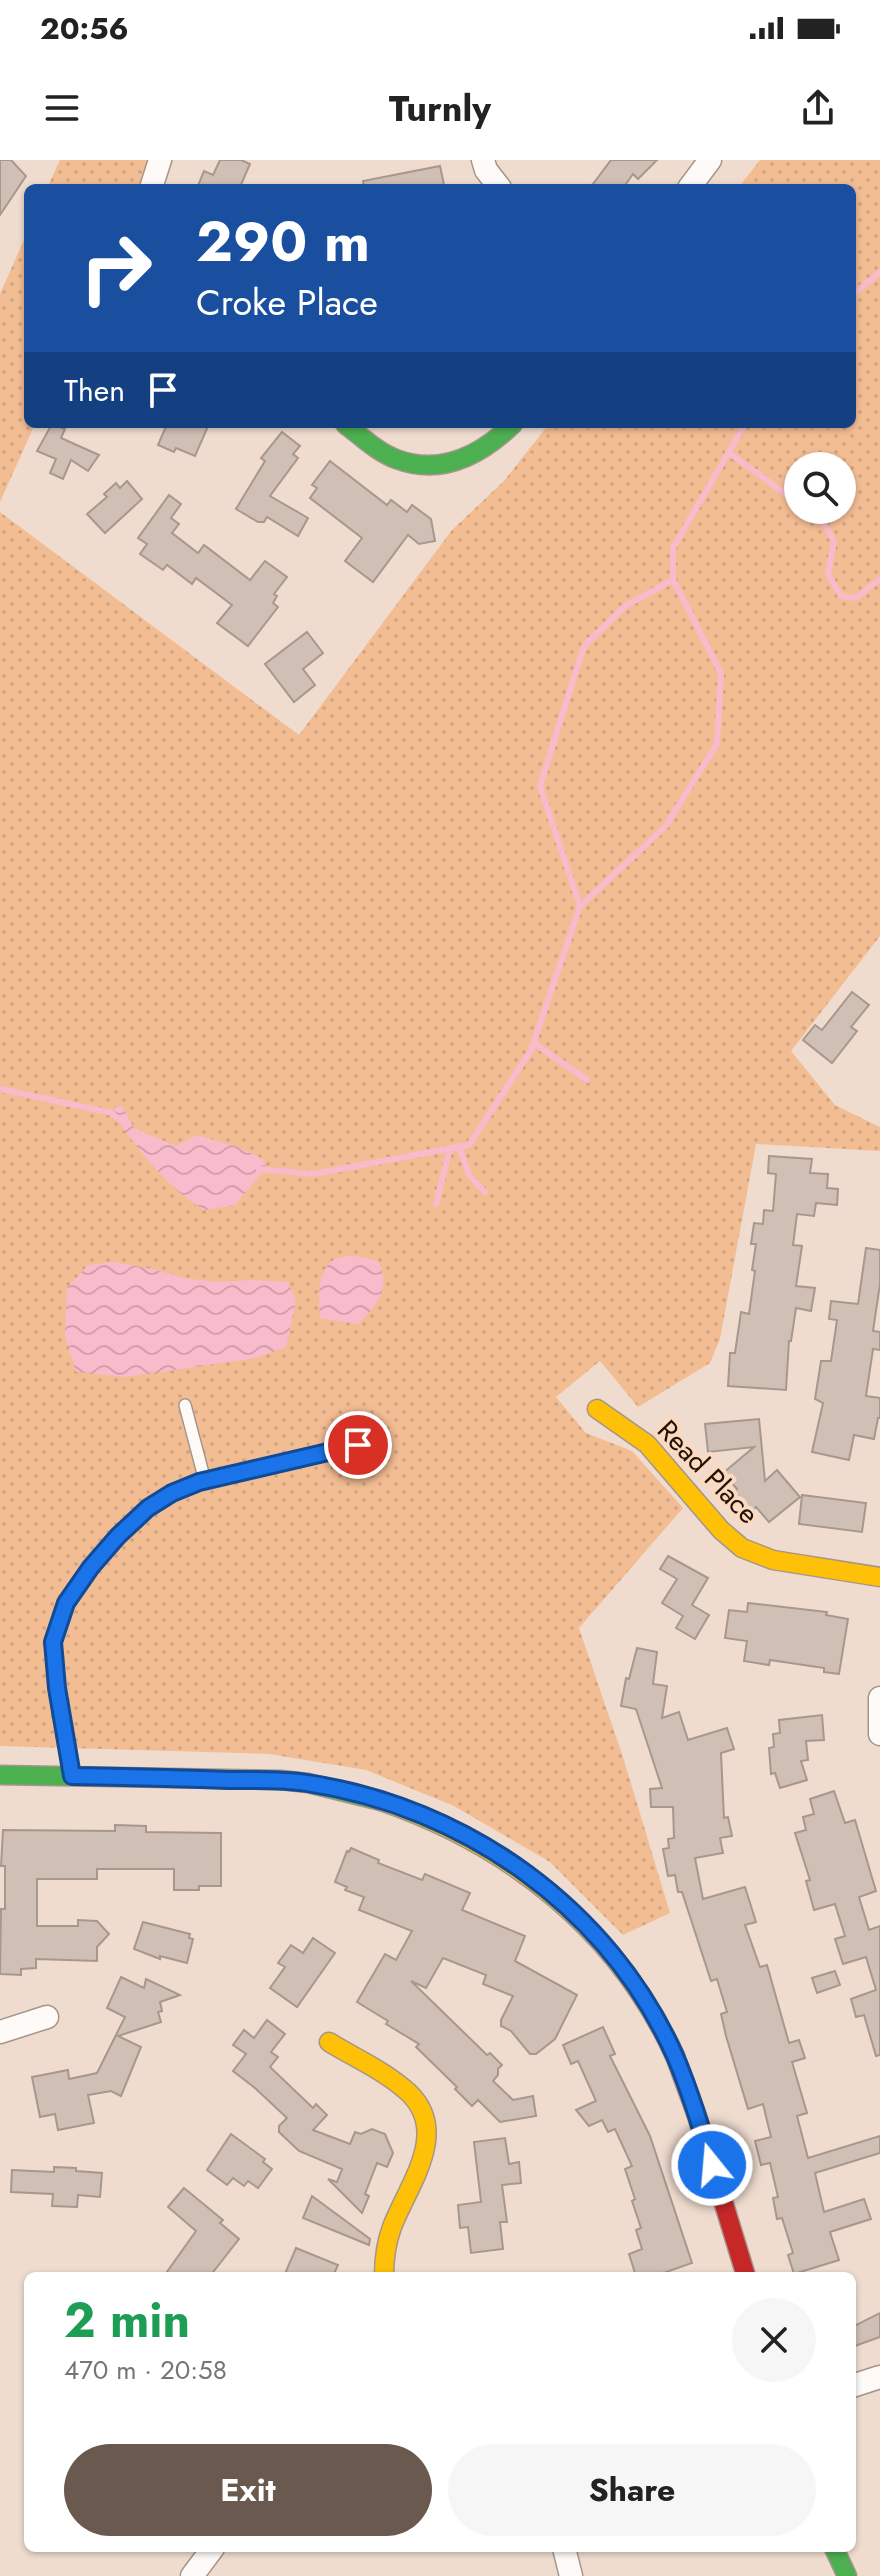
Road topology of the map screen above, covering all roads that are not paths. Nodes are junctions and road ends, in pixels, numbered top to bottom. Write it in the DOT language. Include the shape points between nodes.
graph roads {
  1 [pos="160,160"];
  2 [pos="483,160"];
  3 [pos="710,160"];
  4 [pos="152,184"];
  5 [pos="497,184"];
  6 [pos="692,184"];
  7 [pos="350,428"];
  8 [pos="509,428"];
  9 [pos="185,1405"];
  10 [pos="597,1409"];
  11 [pos="358,1445"];
  12 [pos="205,1481"];
  13 [pos="880,1577"];
  14 [pos="880,1698"];
  15 [pos="880,1734"];
  16 [pos="0,1775"];
  17 [pos="72,1776"];
  18 [pos="47,2017"];
  19 [pos="0,2032"];
  20 [pos="329,2042"];
  21 [pos="384,2272"];
  22 [pos="745,2272"];
  23 [pos="880,2377"];
  24 [pos="856,2385"];
  25 [pos="210,2552"];
  26 [pos="565,2552"];
  27 [pos="836,2552"];
  28 [pos="192,2576"];
  29 [pos="571,2576"];
  30 [pos="847,2576"];
  1 -- 4 [label="street"];
  2 -- 5 [label="street"];
  3 -- 6 [label="street"];
  7 -- 8 [label="main road" via="396,459 424,465 467,459 492,446"];
  9 -- 12 [label="lane"];
  10 -- 13 [label="main road, Read Place" via="647,1444 742,1548 773,1560"];
  11 -- 12 [label="lane"];
  12 -- 17 [label="lane" via="148,1508 91,1567 66,1603 53,1642"];
  14 -- 15 [label="street"];
  16 -- 17 [label="main road"];
  17 -- 22 [label="main road" via="301,1782 402,1806 460,1831 514,1863 607,1948 644,1999 694,2106"];
  18 -- 19 [label="street"];
  20 -- 21 [label="main road" via="409,2093 427,2124 426,2151 391,2229"];
  23 -- 24 [label="street"];
  25 -- 28 [label="street"];
  26 -- 29 [label="street"];
  27 -- 30 [label="main road"];
}
